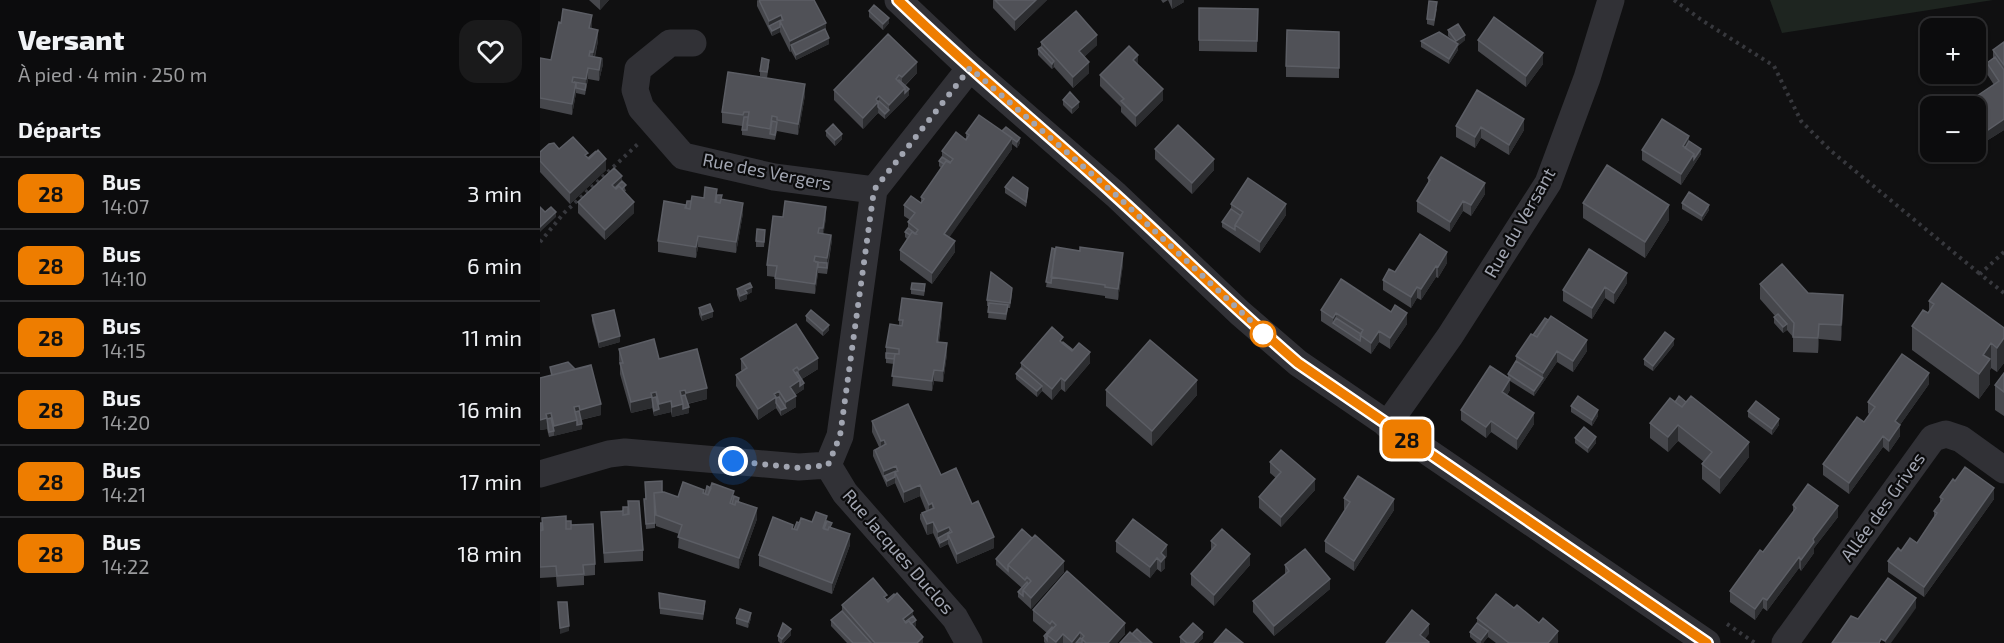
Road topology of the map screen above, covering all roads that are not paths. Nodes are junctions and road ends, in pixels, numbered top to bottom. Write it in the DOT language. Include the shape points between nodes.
graph roads {
  1 [pos="898,0"];
  2 [pos="1611,0"];
  3 [pos="693,43"];
  4 [pos="970,68"];
  5 [pos="874,190"];
  6 [pos="1387,425"];
  7 [pos="828,465"];
  8 [pos="2004,470"];
  9 [pos="540,474"];
  10 [pos="969,643"];
  11 [pos="1707,643"];
  12 [pos="1785,643"];
  1 -- 4 [label="street"];
  2 -- 6 [label="street, Rue du Versant" via="1548,183 1450,336"];
  3 -- 5 [label="street, Rue des Vergers" via="670,43 638,69 635,90 641,108 683,156 774,177"];
  4 -- 5 [label="street"];
  4 -- 6 [label="street" via="1116,195 1239,313 1298,363"];
  5 -- 7 [label="street" via="840,436"];
  6 -- 11 [label="street"];
  7 -- 9 [label="street" via="799,468 625,452"];
  7 -- 10 [label="street, Rue Jacques Duclos" via="845,493 956,618"];
  8 -- 12 [label="street, Allée des Grives" via="1961,439 1946,434 1933,438"];
}
